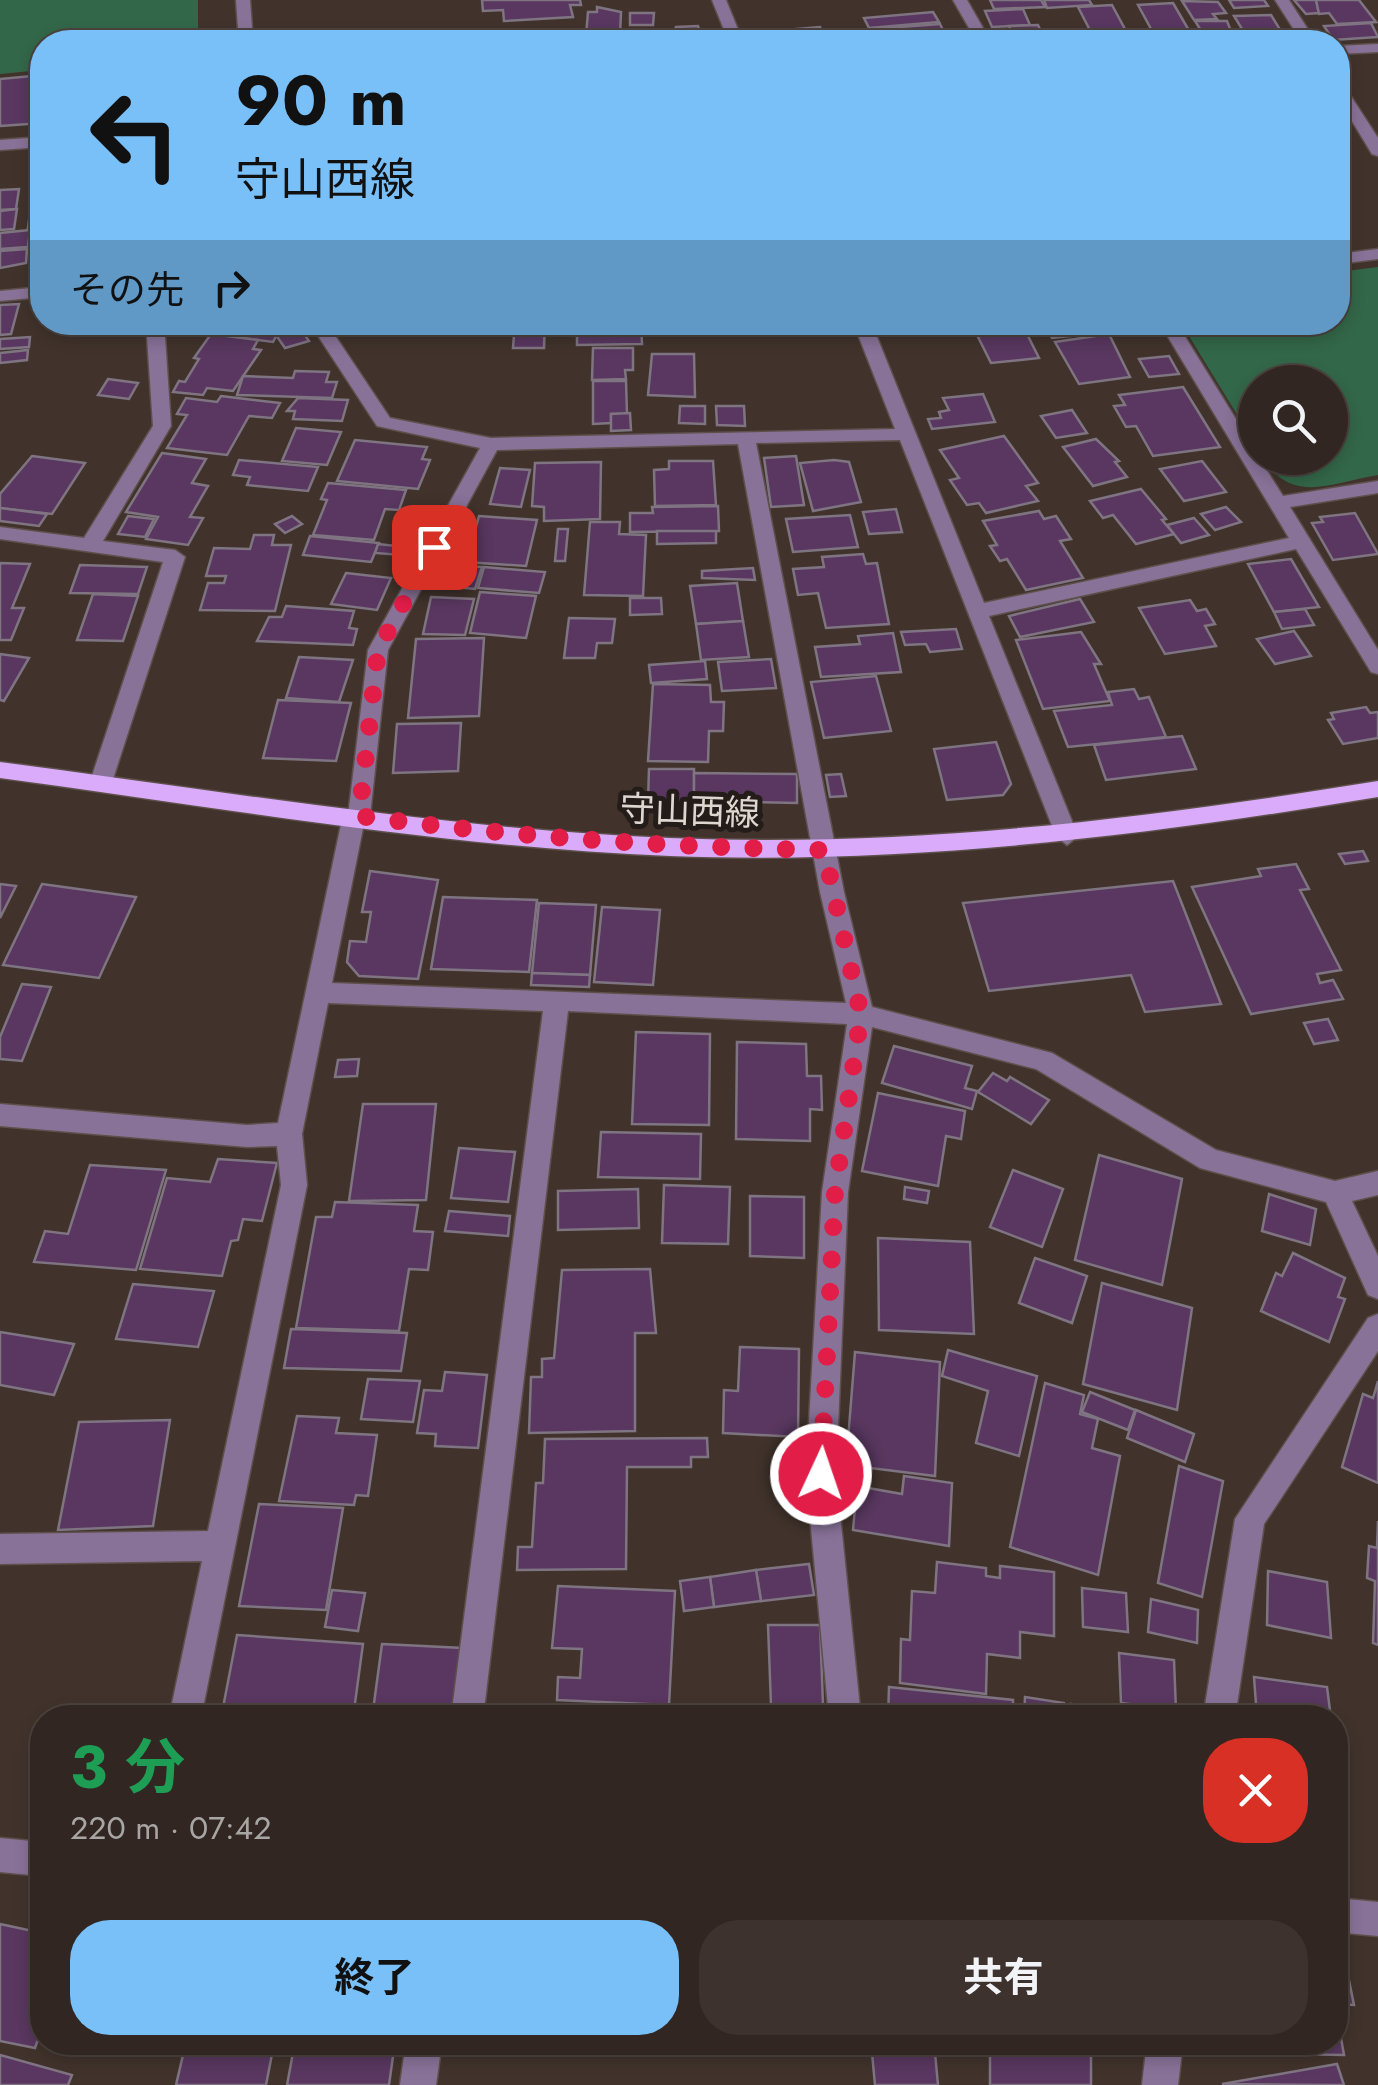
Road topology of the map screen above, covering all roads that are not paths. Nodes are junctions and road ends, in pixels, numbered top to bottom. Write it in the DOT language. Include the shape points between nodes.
graph roads {
  1 [pos="243,0"];
  2 [pos="719,0"];
  3 [pos="960,0"];
  4 [pos="1282,0"];
  5 [pos="245,30"];
  6 [pos="731,30"];
  7 [pos="977,30"];
  8 [pos="1301,30"];
  9 [pos="1378,48"];
  10 [pos="1350,49"];
  11 [pos="1350,106"];
  12 [pos="30,143"];
  13 [pos="0,145"];
  14 [pos="1378,151"];
  15 [pos="1378,254"];
  16 [pos="1350,258"];
  17 [pos="30,293"];
  18 [pos="0,296"];
  19 [pos="156,335"];
  20 [pos="326,335"];
  21 [pos="868,335"];
  22 [pos="1175,335"];
  23 [pos="910,434"];
  24 [pos="746,438"];
  25 [pos="491,444"];
  26 [pos="1378,487"];
  27 [pos="1278,503"];
  28 [pos="0,533"];
  29 [pos="1303,540"];
  30 [pos="90,546"];
  31 [pos="978,611"];
  32 [pos="1378,668"];
  33 [pos="0,770"];
  34 [pos="100,782"];
  35 [pos="1378,789"];
  36 [pos="357,816"];
  37 [pos="1067,836"];
  38 [pos="824,850"];
  39 [pos="321,992"];
  40 [pos="558,1001"];
  41 [pos="861,1014"];
  42 [pos="0,1115"];
  43 [pos="289,1134"];
  44 [pos="1378,1184"];
  45 [pos="1335,1192"];
  46 [pos="1378,1286"];
  47 [pos="1378,1326"];
  48 [pos="223,1546"];
  49 [pos="0,1549"];
  50 [pos="188,1705"];
  51 [pos="469,1705"];
  52 [pos="844,1705"];
  53 [pos="1222,1705"];
  54 [pos="0,1855"];
  55 [pos="30,1858"];
  56 [pos="1348,1916"];
  57 [pos="1378,1919"];
  58 [pos="422,2055"];
  59 [pos="1163,2055"];
  60 [pos="418,2085"];
  61 [pos="1160,2085"];
  1 -- 5 [label="street"];
  2 -- 6 [label="street"];
  3 -- 7 [label="street"];
  4 -- 8 [label="street"];
  9 -- 10 [label="street"];
  11 -- 14 [label="street"];
  12 -- 13 [label="street"];
  15 -- 16 [label="street"];
  17 -- 18 [label="street"];
  19 -- 30 [label="street" via="162,426"];
  20 -- 25 [label="street" via="384,422"];
  21 -- 23 [label="street"];
  22 -- 27 [label="street"];
  23 -- 24 [label="street"];
  23 -- 31 [label="street"];
  24 -- 25 [label="street"];
  24 -- 38 [label="street"];
  25 -- 36 [label="street" via="378,650"];
  26 -- 27 [label="street"];
  27 -- 29 [label="street"];
  28 -- 30 [label="street"];
  29 -- 31 [label="street"];
  29 -- 32 [label="street"];
  30 -- 34 [label="street" via="175,558"];
  31 -- 37 [label="street"];
  33 -- 34 [label="main road, 守山西線"];
  34 -- 36 [label="main road, 守山西線"];
  35 -- 37 [label="main road, 守山西線"];
  36 -- 38 [label="main road, 守山西線" via="513,836"];
  36 -- 39 [label="street"];
  37 -- 38 [label="main road, 守山西線"];
  38 -- 41 [label="street"];
  39 -- 40 [label="street"];
  39 -- 43 [label="street"];
  40 -- 41 [label="street"];
  40 -- 51 [label="street"];
  41 -- 45 [label="street" via="1042,1060 1210,1160"];
  41 -- 52 [label="street" via="835,1192 821,1474"];
  42 -- 43 [label="street"];
  43 -- 48 [label="street" via="294,1186"];
  44 -- 45 [label="street"];
  45 -- 46 [label="street"];
  47 -- 53 [label="street" via="1250,1519"];
  48 -- 49 [label="street"];
  48 -- 50 [label="street"];
  54 -- 55 [label="street"];
  56 -- 57 [label="street"];
  58 -- 60 [label="street"];
  59 -- 61 [label="street"];
}
